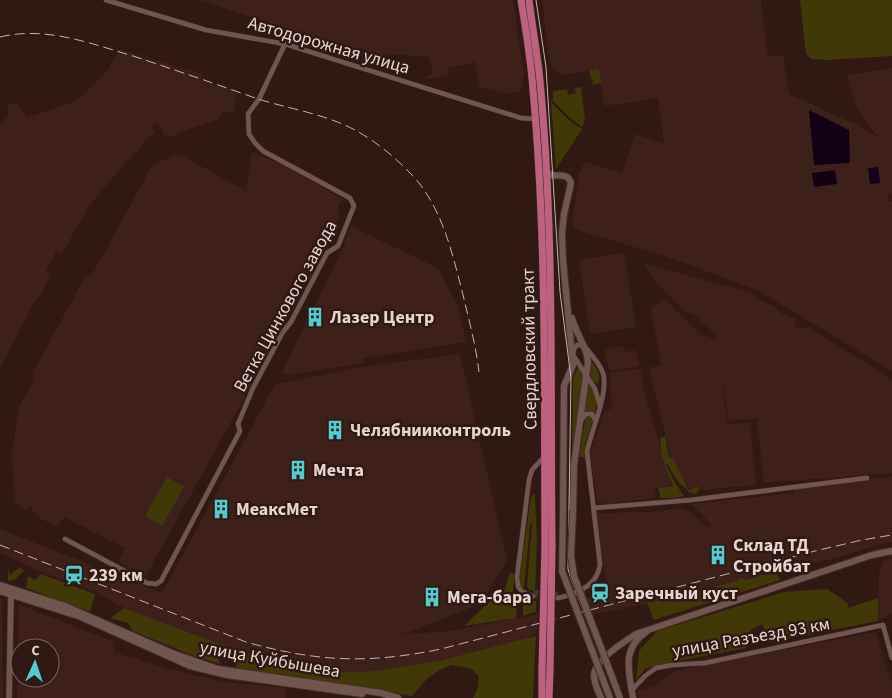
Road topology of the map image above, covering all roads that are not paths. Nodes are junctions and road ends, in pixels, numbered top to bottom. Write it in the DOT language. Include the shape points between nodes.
graph roads {
  1 [pos="106,0"];
  2 [pos="521,0"];
  3 [pos="529,0"];
  4 [pos="285,44"];
  5 [pos="539,119"];
  6 [pos="546,170"];
  7 [pos="553,176"];
  8 [pos="546,188"];
  9 [pos="567,303"];
  10 [pos="585,347"];
  11 [pos="573,355"];
  12 [pos="588,378"];
  13 [pos="603,378"];
  14 [pos="600,406"];
  15 [pos="596,421"];
  16 [pos="580,422"];
  17 [pos="545,456"];
  18 [pos="867,478"];
  19 [pos="594,508"];
  20 [pos="64,539"];
  21 [pos="549,546"];
  22 [pos="892,551"];
  23 [pos="0,585"];
  24 [pos="0,591"];
  25 [pos="12,591"];
  26 [pos="533,594"];
  27 [pos="558,596"];
  28 [pos="654,627"];
  29 [pos="612,652"];
  30 [pos="892,658"];
  31 [pos="628,667"];
  32 [pos="546,669"];
  33 [pos="331,688"];
  34 [pos="632,690"];
  35 [pos="9,698"];
  36 [pos="385,698"];
  37 [pos="398,698"];
  38 [pos="542,698"];
  39 [pos="549,698"];
  40 [pos="601,698"];
  41 [pos="610,698"];
  42 [pos="620,698"];
  43 [pos="633,698"];
  1 -- 4 [label="street, Автодорожная улица" via="206,30"];
  2 -- 5 [label="main road, Свердловский тракт"];
  3 -- 5 [label="main road, Свердловский тракт" via="538,69"];
  4 -- 5 [label="street, Автодорожная улица" via="521,118"];
  4 -- 20 [label="street, Ветка Цинкового завода" via="259,99 248,114 249,134 263,151 353,201 338,246 327,253 253,388 238,424 240,431 161,581 147,583"];
  5 -- 6 [label="main road, Свердловский тракт"];
  5 -- 17 [label="main road, Свердловский тракт"];
  6 -- 7 [label="main road"];
  6 -- 8 [label="main road, Свердловский тракт"];
  7 -- 8 [label="main road"];
  7 -- 9 [label="main road" via="566,176 571,181 562,233"];
  8 -- 21 [label="main road, Свердловский тракт" via="550,297"];
  9 -- 10 [label="main road"];
  9 -- 11 [label="main road"];
  10 -- 11 [label="street" via="575,346"];
  10 -- 12 [label="main road"];
  10 -- 13 [label="street" via="603,372"];
  11 -- 12 [label="street"];
  11 -- 41 [label="main road, bridge" via="573,368 564,391 562,572"];
  12 -- 13 [label="street" via="597,385"];
  12 -- 14 [label="street"];
  12 -- 16 [label="main road"];
  13 -- 14 [label="street"];
  14 -- 15 [label="street"];
  15 -- 16 [label="street" via="590,414"];
  15 -- 19 [label="street" via="587,452"];
  16 -- 42 [label="main road, bridge" via="574,464 571,556 574,576"];
  17 -- 21 [label="main road, Свердловский тракт"];
  17 -- 26 [label="street" via="532,470 529,480 517,577 521,591"];
  18 -- 19 [label="street" via="691,500"];
  19 -- 27 [label="street" via="599,572 587,585"];
  21 -- 32 [label="main road, Свердловский тракт, bridge"];
  22 -- 28 [label="main road"];
  23 -- 25 [label="main road, улица Куйбышева"];
  24 -- 25 [label="main road, улица Куйбышева"];
  25 -- 33 [label="main road, улица Куйбышева" via="65,606 171,655 218,669"];
  25 -- 35 [label="street"];
  28 -- 29 [label="main road" via="636,634"];
  28 -- 31 [label="main road" via="632,647"];
  29 -- 31 [label="main road" via="619,651 626,656"];
  29 -- 40 [label="main road" via="595,671"];
  30 -- 34 [label="street, улица Разъезд 93 км" via="884,625 705,663 656,668"];
  31 -- 34 [label="main road"];
  32 -- 38 [label="main road, Свердловский тракт"];
  32 -- 39 [label="main road, Свердловский тракт"];
  33 -- 36 [label="main road, улица Куйбышева"];
  33 -- 37 [label="main road, улица Куйбышева"];
  34 -- 43 [label="main road"];
}
